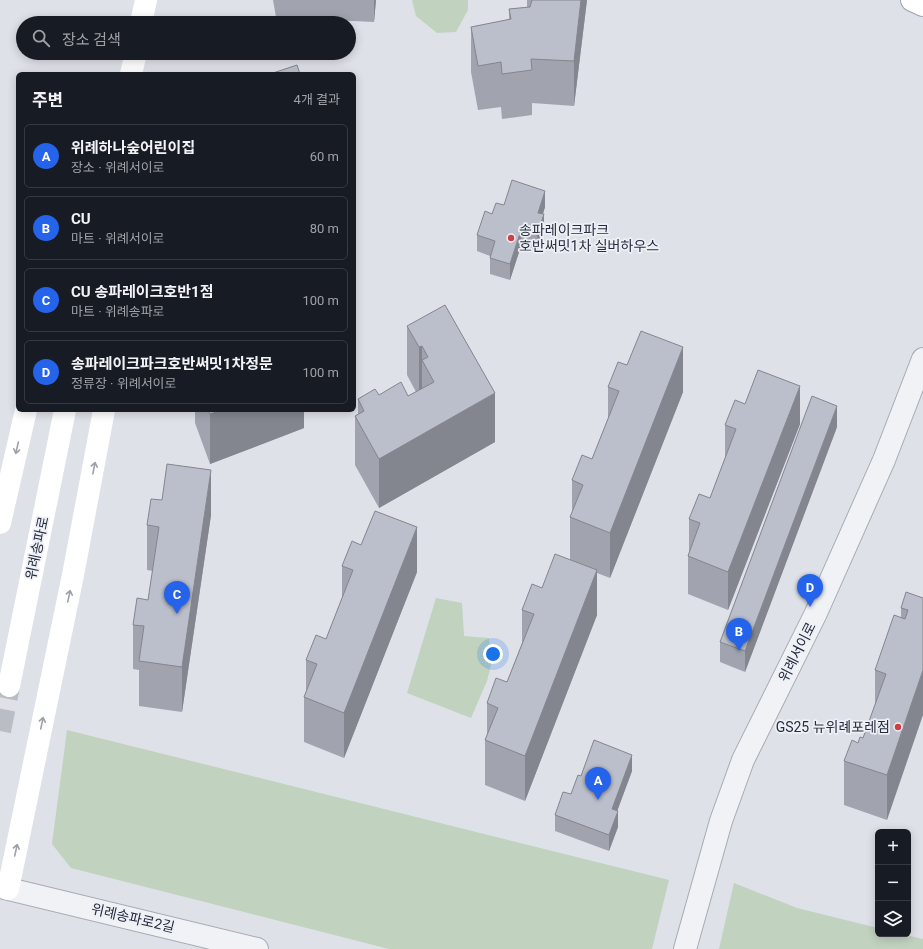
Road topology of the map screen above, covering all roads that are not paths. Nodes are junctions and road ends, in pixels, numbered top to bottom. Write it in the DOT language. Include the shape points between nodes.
graph roads {
  1 [pos="146,0"];
  2 [pos="912,0"];
  3 [pos="923,5"];
  4 [pos="143,16"];
  5 [pos="135,60"];
  6 [pos="132,72"];
  7 [pos="923,359"];
  8 [pos="26,412"];
  9 [pos="66,412"];
  10 [pos="104,412"];
  11 [pos="0,523"];
  12 [pos="9,686"];
  13 [pos="4,888"];
  14 [pos="257,949"];
  15 [pos="685,949"];
  1 -- 4 [label="main road"];
  2 -- 3 [label="main road"];
  5 -- 6 [label="main road"];
  7 -- 15 [label="street, 위례서이로" via="884,460 816,613 743,760 721,822"];
  8 -- 11 [label="main road, one-way"];
  9 -- 12 [label="main road, 위례송파로"];
  13 -- 10 [label="main road, one-way" via="73,575"];
  13 -- 14 [label="street, 위례송파로2길"];
}
